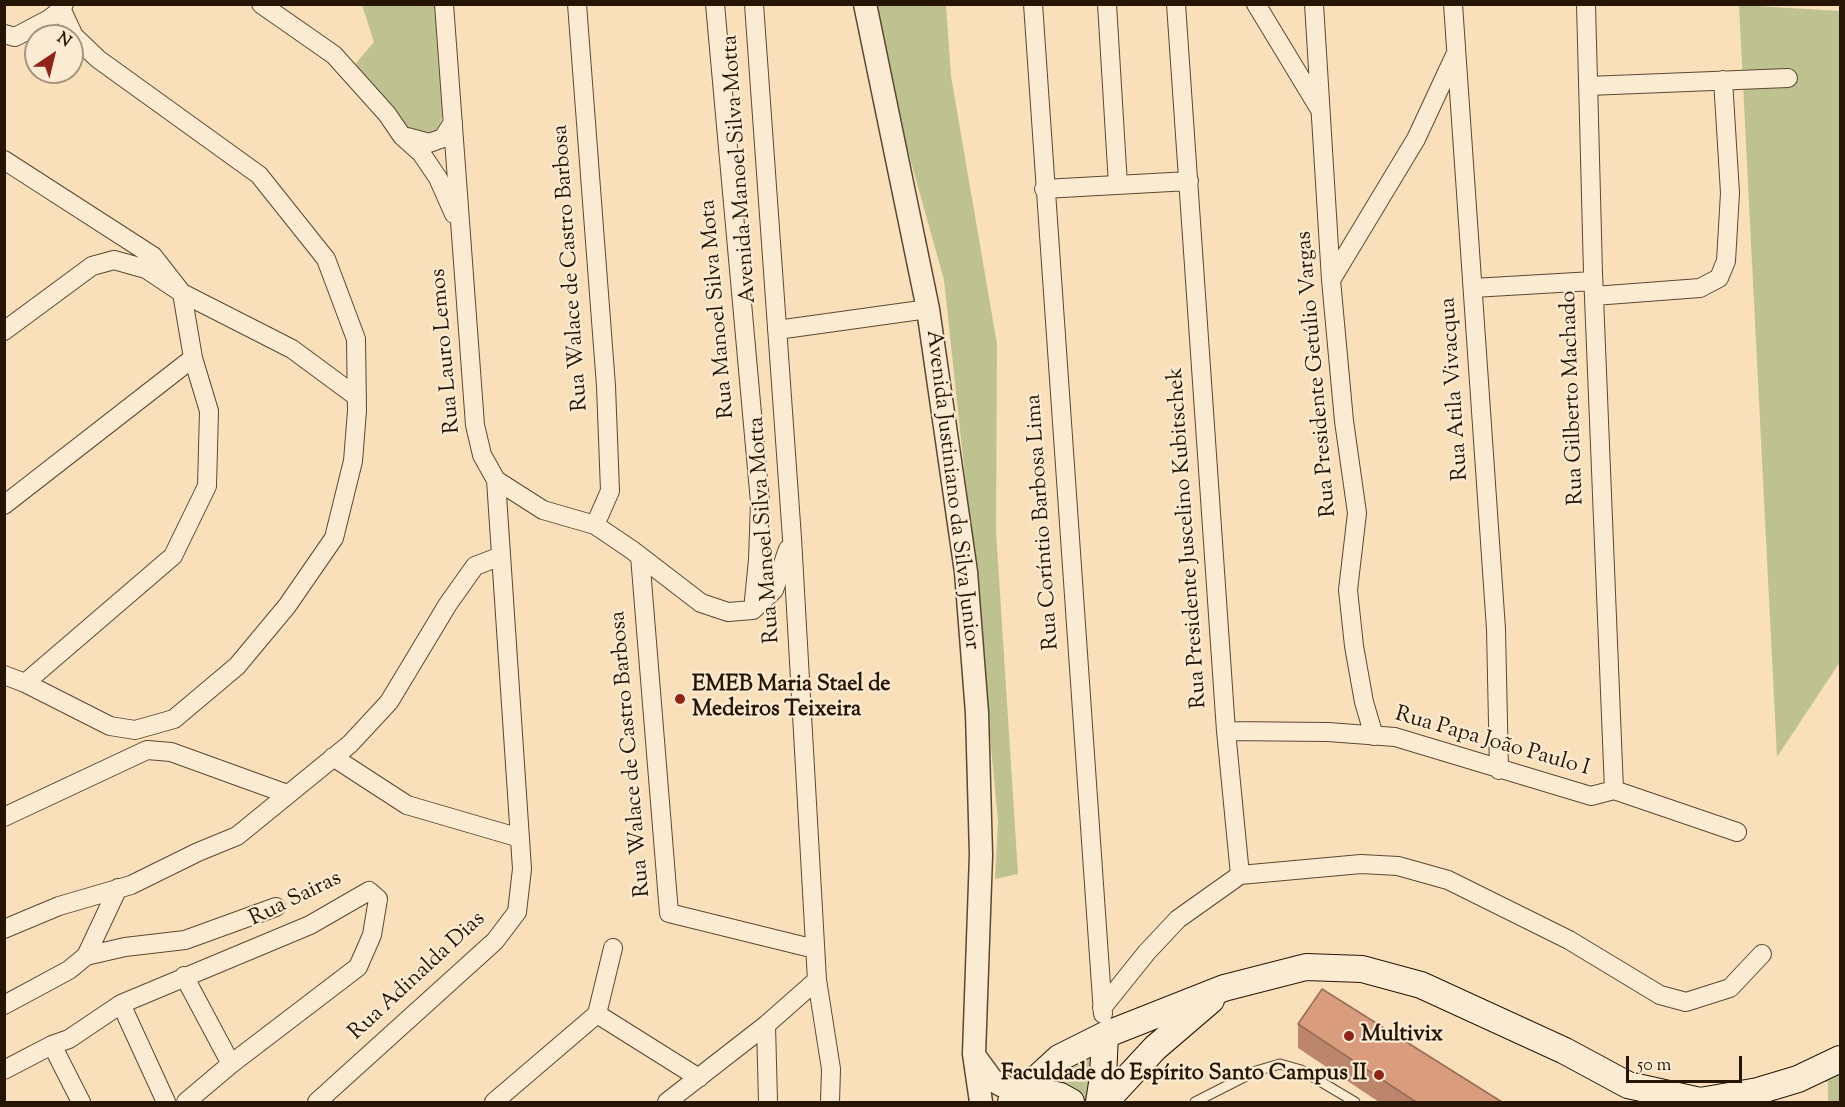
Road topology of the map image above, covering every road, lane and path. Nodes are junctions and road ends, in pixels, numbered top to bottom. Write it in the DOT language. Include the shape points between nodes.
graph roads {
  1 [pos="261,4"];
  2 [pos="444,4"];
  3 [pos="577,4"];
  4 [pos="715,4"];
  5 [pos="754,4"];
  6 [pos="865,4"];
  7 [pos="1033,4"];
  8 [pos="1107,4"];
  9 [pos="1176,4"];
  10 [pos="1256,4"];
  11 [pos="1314,4"];
  12 [pos="1453,4"];
  13 [pos="1586,4"];
  14 [pos="61,6"];
  15 [pos="4,34"];
  16 [pos="1458,51"];
  17 [pos="1788,78"];
  18 [pos="1724,80"];
  19 [pos="1588,86"];
  20 [pos="1322,112"];
  21 [pos="453,122"];
  22 [pos="402,136"];
  23 [pos="4,160"];
  24 [pos="1188,181"];
  25 [pos="1118,185"];
  26 [pos="1044,189"];
  27 [pos="459,226"];
  28 [pos="1331,280"];
  29 [pos="1473,288"];
  30 [pos="1593,289"];
  31 [pos="182,293"];
  32 [pos="928,309"];
  33 [pos="777,330"];
  34 [pos="4,331"];
  35 [pos="193,358"];
  36 [pos="357,397"];
  37 [pos="496,480"];
  38 [pos="4,505"];
  39 [pos="595,525"];
  40 [pos="792,538"];
  41 [pos="501,556"];
  42 [pos="640,556"];
  43 [pos="753,610"];
  44 [pos="4,675"];
  45 [pos="25,683"];
  46 [pos="1226,731"];
  47 [pos="1374,736"];
  48 [pos="333,757"];
  49 [pos="1499,770"];
  50 [pos="1614,790"];
  51 [pos="287,794"];
  52 [pos="4,818"];
  53 [pos="1737,832"];
  54 [pos="520,838"];
  55 [pos="522,869"];
  56 [pos="1240,875"];
  57 [pos="118,888"];
  58 [pos="276,907"];
  59 [pos="4,929"];
  60 [pos="613,948"];
  61 [pos="815,950"];
  62 [pos="1762,954"];
  63 [pos="86,956"];
  64 [pos="184,976"];
  65 [pos="817,980"];
  66 [pos="1224,988"];
  67 [pos="121,1004"];
  68 [pos="4,1005"];
  69 [pos="1102,1008"];
  70 [pos="597,1014"];
  71 [pos="766,1025"];
  72 [pos="1105,1035"];
  73 [pos="52,1045"];
  74 [pos="974,1054"];
  75 [pos="1840,1059"];
  76 [pos="231,1064"];
  77 [pos="4,1070"];
  78 [pos="699,1077"];
  79 [pos="1015,1099"];
  80 [pos="81,1102"];
  81 [pos="166,1102"];
  82 [pos="186,1102"];
  83 [pos="317,1102"];
  84 [pos="494,1102"];
  85 [pos="667,1102"];
  86 [pos="768,1102"];
  87 [pos="830,1102"];
  88 [pos="981,1102"];
  89 [pos="1071,1102"];
  90 [pos="1099,1102"];
  91 [pos="1106,1102"];
  92 [pos="1195,1102"];
  93 [pos="1355,1102"];
  1 -- 22 [label="street" via="334,55"];
  2 -- 21 [label="street, Rua Lauro Lemos"];
  3 -- 39 [label="street, Rua Walace de Castro Barbosa" via="606,386 610,491"];
  4 -- 43 [label="street, Rua Manoel Silva Mota" via="760,502"];
  5 -- 33 [label="street, Avenida Manoel Silva Motta"];
  6 -- 32 [label="street, Avenida Justiniano da Silva Junior"];
  7 -- 26 [label="street, Rua Coríntio Barbosa Lima"];
  8 -- 25 [label="street"];
  9 -- 24 [label="street, Rua Presidente Juscelino Kubitschek"];
  10 -- 20 [label="street"];
  11 -- 20 [label="street, Rua Presidente Getúlio Vargas"];
  12 -- 16 [label="street, Rua Atila Vivacqua"];
  13 -- 19 [label="street, Rua Gilberto Machado"];
  14 -- 15 [label="street" via="49,19 15,36"];
  14 -- 36 [label="street" via="74,36 98,59 259,175 326,259 356,339"];
  16 -- 28 [label="street" via="1416,139"];
  16 -- 29 [label="street, Rua Atila Vivacqua"];
  17 -- 18 [label="street"];
  18 -- 19 [label="street"];
  18 -- 30 [label="street" via="1730,193 1726,261 1719,278 1700,288"];
  19 -- 30 [label="street, Rua Gilberto Machado"];
  20 -- 28 [label="street, Rua Presidente Getúlio Vargas"];
  21 -- 22 [label="street" via="443,138 429,144"];
  21 -- 27 [label="street, Rua Lauro Lemos"];
  22 -- 27 [label="street" via="421,153 438,178"];
  23 -- 31 [label="street" via="153,256"];
  24 -- 25 [label="street"];
  24 -- 46 [label="street, Rua Presidente Juscelino Kubitschek"];
  25 -- 26 [label="street"];
  26 -- 69 [label="street, Rua Coríntio Barbosa Lima"];
  27 -- 37 [label="street, Rua Lauro Lemos" via="475,425 482,455"];
  28 -- 47 [label="street, Rua Presidente Getúlio Vargas" via="1357,513 1348,590 1364,702"];
  29 -- 30 [label="street"];
  29 -- 49 [label="street, Rua Atila Vivacqua" via="1496,629"];
  30 -- 50 [label="street, Rua Gilberto Machado"];
  31 -- 34 [label="street" via="146,269 114,260 93,266"];
  31 -- 35 [label="street"];
  31 -- 36 [label="street" via="292,349"];
  32 -- 33 [label="street"];
  32 -- 74 [label="street, Avenida Justiniano da Silva Junior" via="966,572 977,713 981,855"];
  33 -- 40 [label="street, Rua Manoel Silva Motta"];
  35 -- 38 [label="street"];
  35 -- 45 [label="street" via="209,411 207,486 173,556"];
  36 -- 45 [label="street" via="353,462 334,538 287,606 237,666 174,719 135,730 110,726"];
  37 -- 39 [label="street" via="543,510"];
  37 -- 41 [label="street, Rua Lauro Lemos"];
  39 -- 42 [label="street"];
  40 -- 43 [label="street" via="774,590"];
  40 -- 61 [label="street, Rua Manoel Silva Motta"];
  41 -- 48 [label="street" via="475,566 389,702"];
  41 -- 54 [label="street, Rua Lauro Lemos"];
  42 -- 43 [label="street" via="701,603 728,612"];
  42 -- 61 [label="street, Rua Walace de Castro Barbosa" via="669,913"];
  44 -- 45 [label="street"];
  46 -- 47 [label="street, Rua Papa João Paulo I"];
  46 -- 56 [label="street, Rua Presidente Juscelino Kubitschek"];
  47 -- 49 [label="street, Rua Papa João Paulo I" via="1395,737"];
  48 -- 51 [label="street"];
  48 -- 54 [label="street" via="407,805"];
  49 -- 50 [label="street, Rua Papa João Paulo I" via="1590,796"];
  50 -- 53 [label="street, Rua Papa João Paulo I"];
  51 -- 52 [label="street" via="171,752 147,750"];
  51 -- 57 [label="street" via="237,836"];
  54 -- 55 [label="street, Rua Lauro Lemos"];
  55 -- 83 [label="street, Rua Adinalda Dias" via="517,912 495,941"];
  56 -- 62 [label="street" via="1361,864 1398,866 1438,877 1569,939 1660,995 1686,1002 1730,988"];
  56 -- 69 [label="street" via="1178,919"];
  57 -- 59 [label="street"];
  57 -- 63 [label="street"];
  58 -- 63 [label="street" via="185,940"];
  60 -- 70 [label="street"];
  61 -- 65 [label="street, Rua Manoel Silva Motta"];
  63 -- 68 [label="street" via="69,970"];
  64 -- 67 [label="street, Rua Sairas"];
  64 -- 76 [label="street"];
  64 -- 76 [label="street, Rua Sairas" via="310,926 369,891 378,899 372,935 358,967"];
  65 -- 71 [label="street"];
  65 -- 87 [label="street, Rua Manoel Silva Motta" via="831,1069"];
  66 -- 72 [label="main road"];
  66 -- 75 [label="main road" via="1306,966 1362,969 1421,985 1565,1050 1628,1085 1700,1101 1798,1079"];
  66 -- 91 [label="main road" via="1155,1048"];
  67 -- 73 [label="street, Rua Sairas" via="69,1039"];
  67 -- 81 [label="street"];
  69 -- 72 [label="street, Rua Coríntio Barbosa Lima"];
  70 -- 78 [label="street"];
  70 -- 84 [label="street"];
  71 -- 78 [label="street"];
  71 -- 86 [label="street"];
  72 -- 79 [label="main road" via="1059,1058"];
  72 -- 90 [label="main road"];
  73 -- 77 [label="street, Rua Sairas"];
  73 -- 80 [label="street"];
  74 -- 79 [label="street" via="992,1080"];
  74 -- 88 [label="street, Avenida Justiniano da Silva Junior"];
  76 -- 82 [label="street, Rua Sairas"];
  78 -- 85 [label="street"];
  79 -- 89 [label="main road" via="1033,1092"];
  92 -- 93 [label="lane" via="1256,1071 1280,1064 1301,1070"];
}
